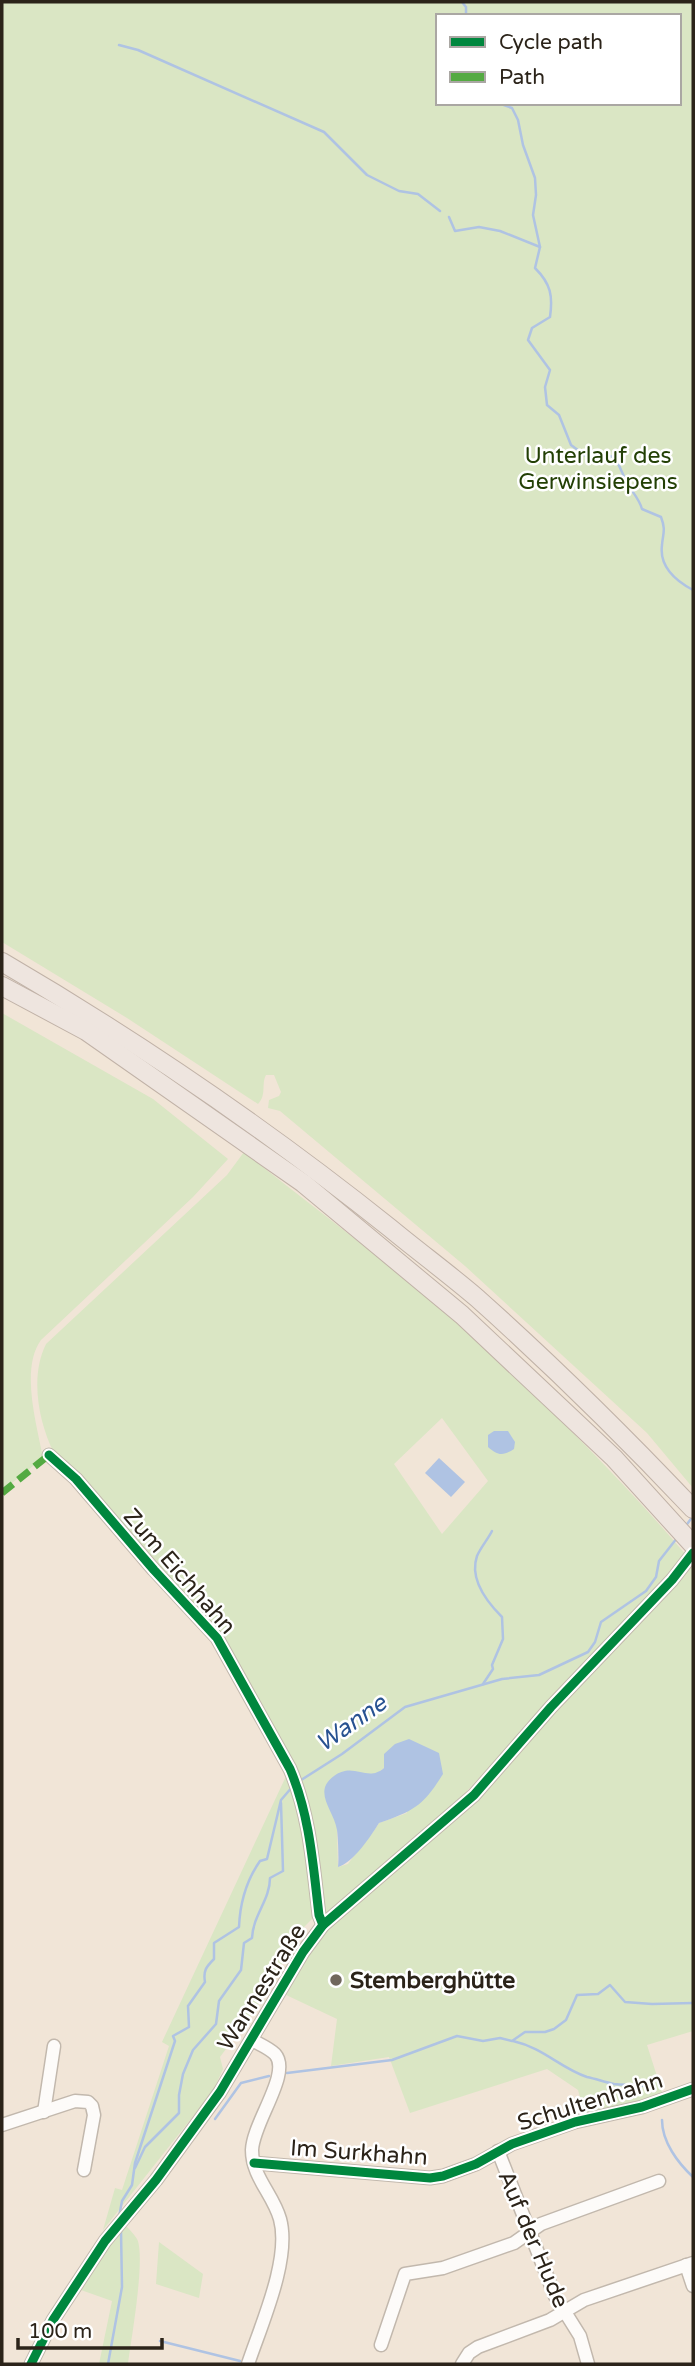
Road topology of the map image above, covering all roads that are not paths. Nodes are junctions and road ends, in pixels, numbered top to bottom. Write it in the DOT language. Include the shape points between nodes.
graph roads {
  1 [pos="2,962"];
  2 [pos="2,986"];
  3 [pos="49,1455"];
  4 [pos="693,1508"];
  5 [pos="693,1545"];
  6 [pos="693,1553"];
  7 [pos="323,1925"];
  8 [pos="252,2040"];
  9 [pos="54,2046"];
  10 [pos="693,2089"];
  11 [pos="44,2112"];
  12 [pos="2,2125"];
  13 [pos="498,2151"];
  14 [pos="254,2163"];
  15 [pos="84,2170"];
  16 [pos="659,2181"];
  17 [pos="529,2232"];
  18 [pos="690,2264"];
  19 [pos="693,2286"];
  20 [pos="563,2311"];
  21 [pos="381,2345"];
  22 [pos="31,2364"];
  23 [pos="248,2364"];
  24 [pos="462,2364"];
  25 [pos="588,2364"];
  1 -- 4 [label="highway" via="94,1015 308,1163 475,1297"];
  2 -- 5 [label="highway" via="86,1031 303,1183 462,1315 614,1458"];
  3 -- 7 [label="street, Zum Eichhahn" via="76,1479 217,1638 299,1791"];
  6 -- 7 [label="street, Wannestraße" via="474,1795"];
  7 -- 8 [label="street, Wannestraße"];
  8 -- 14 [label="street" via="274,2053 280,2069 255,2133"];
  8 -- 22 [label="street, Wannestraße" via="156,2180 105,2241 69,2294"];
  9 -- 11 [label="street"];
  10 -- 13 [label="street, Schultenhahn" via="642,2107 575,2122"];
  11 -- 12 [label="street"];
  11 -- 15 [label="street" via="80,2101 92,2106"];
  13 -- 14 [label="street, Im Surkhahn" via="476,2164 430,2178"];
  13 -- 17 [label="street, Auf der Hude"];
  14 -- 23 [label="street" via="275,2204 283,2238 279,2269"];
  16 -- 17 [label="street"];
  17 -- 20 [label="street, Auf der Hude"];
  17 -- 21 [label="street" via="514,2243 443,2268 405,2274"];
  18 -- 19 [label="street"];
  18 -- 20 [label="street"];
  20 -- 24 [label="street" via="478,2347"];
  20 -- 25 [label="street, Auf der Hude" via="580,2336"];
}
